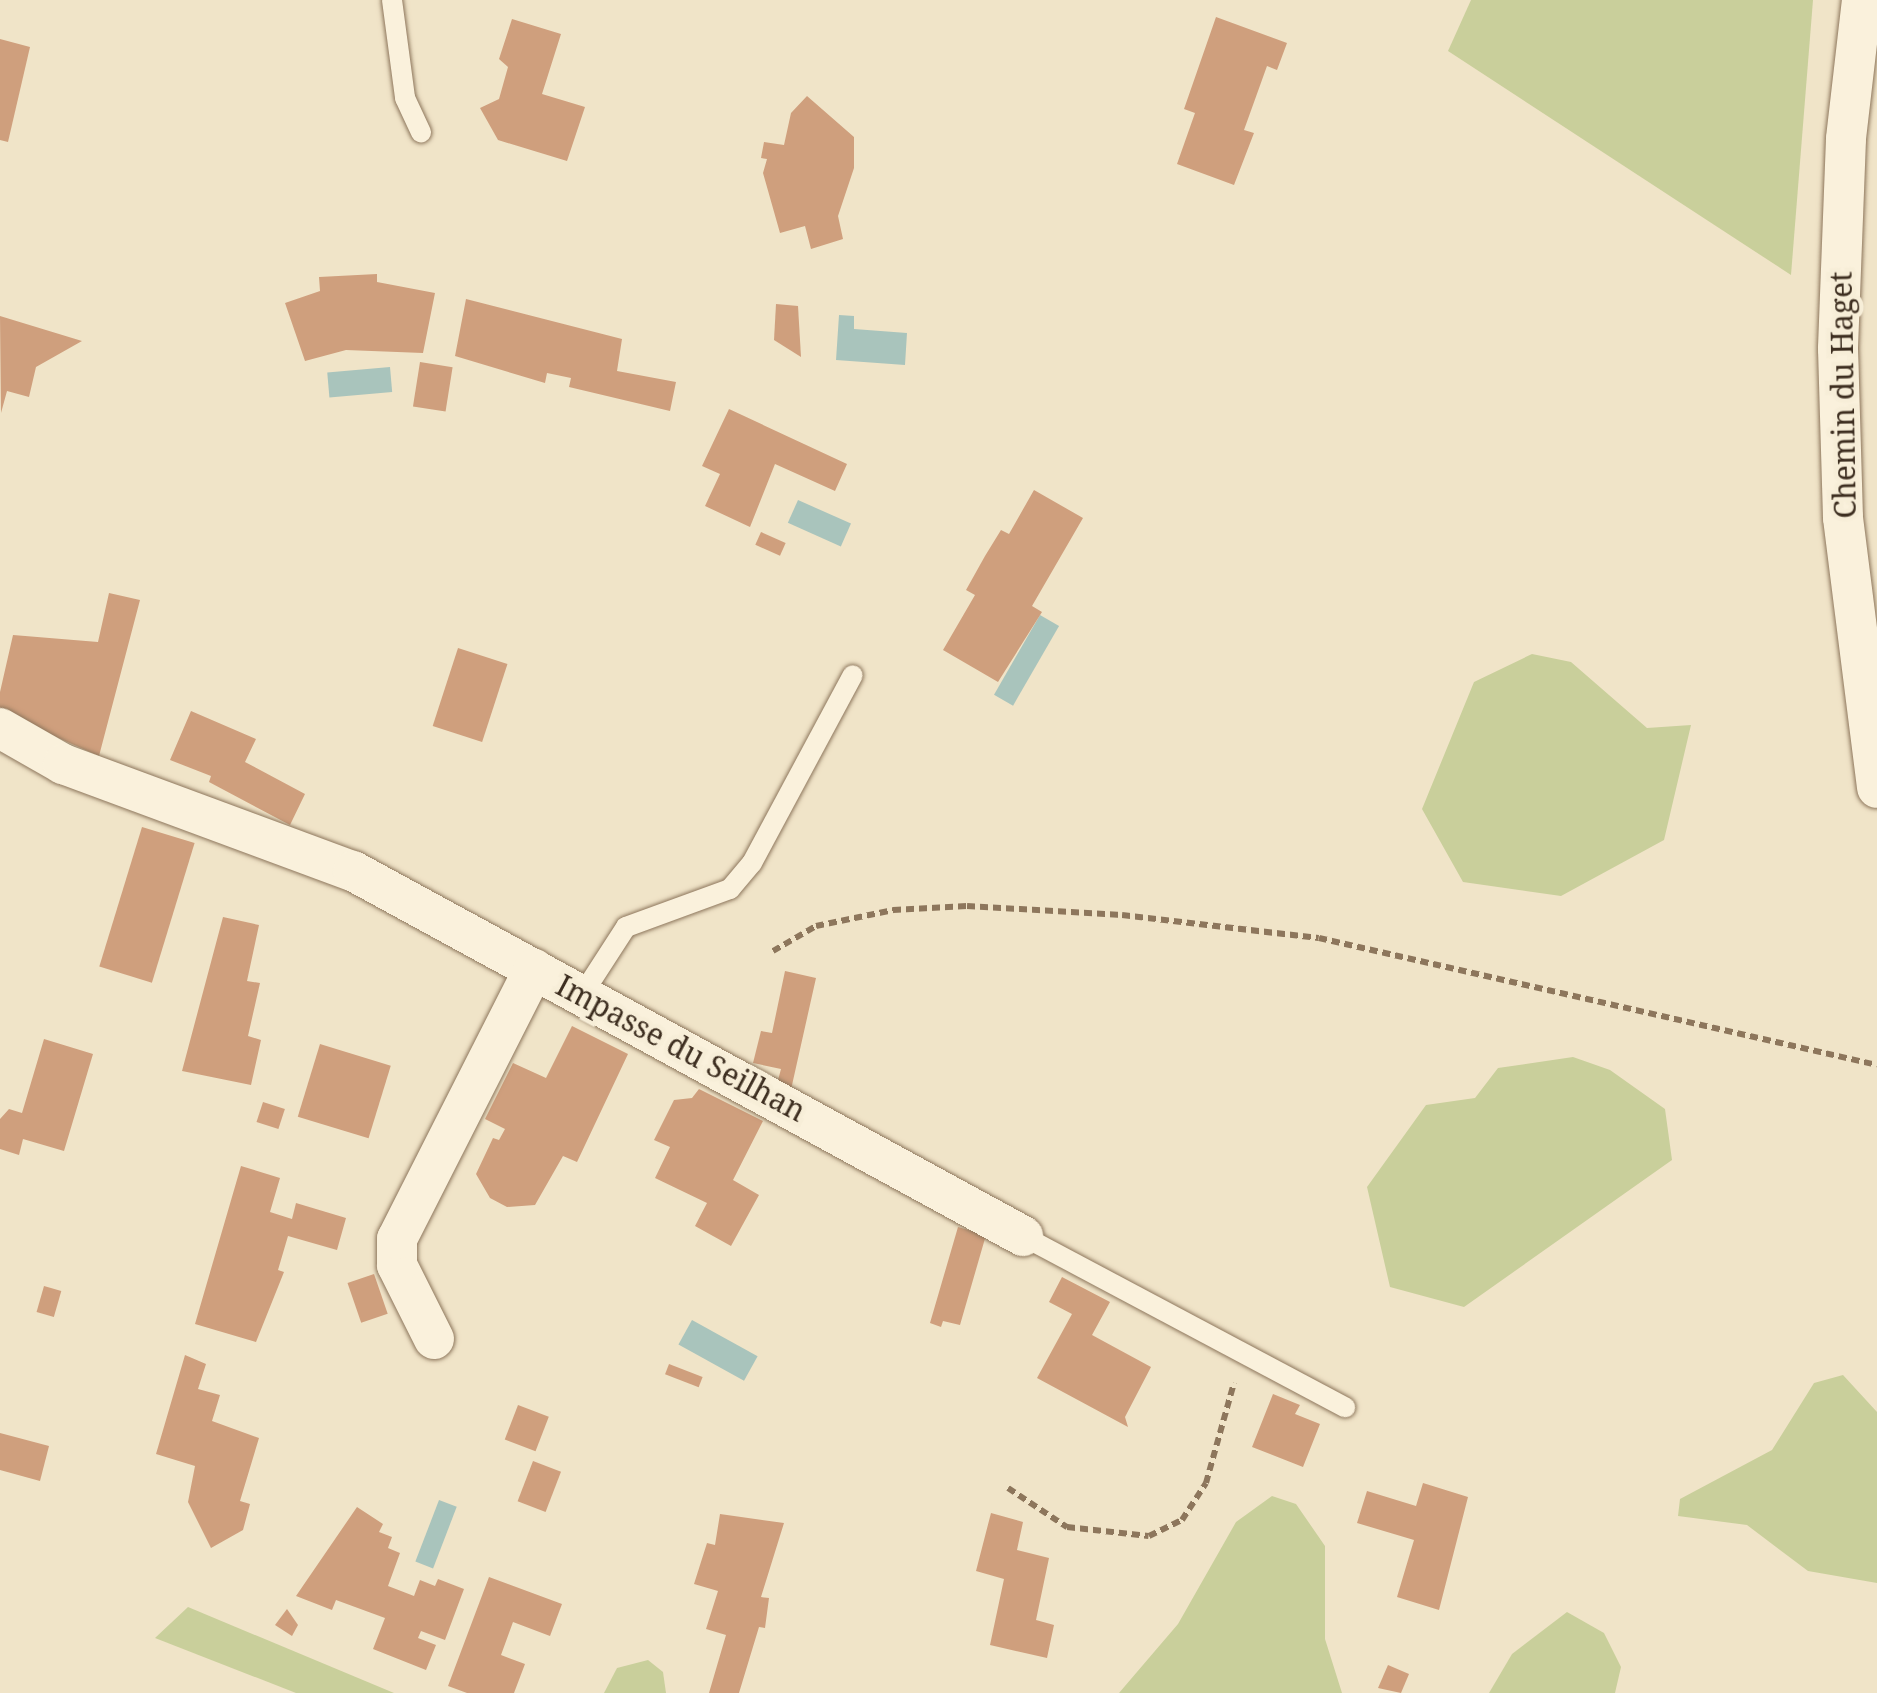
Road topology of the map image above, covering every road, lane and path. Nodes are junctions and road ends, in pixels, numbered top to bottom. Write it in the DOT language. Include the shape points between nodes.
graph roads {
  1 [pos="392,0"];
  2 [pos="1862,0"];
  3 [pos="420,132"];
  4 [pos="852,675"];
  5 [pos="0,728"];
  6 [pos="1877,788"];
  7 [pos="773,951"];
  8 [pos="534,969"];
  9 [pos="582,995"];
  10 [pos="1877,1065"];
  11 [pos="1023,1236"];
  12 [pos="434,1340"];
  13 [pos="1242,1353"];
  14 [pos="1345,1408"];
  15 [pos="1008,1488"];
  1 -- 3 [label="lane" via="405,98"];
  2 -- 6 [label="street, Chemin du Haget" via="1846,139 1838,349 1843,518"];
  4 -- 9 [label="lane" via="752,863 730,889 626,926"];
  5 -- 8 [label="street, Impasse du Seilhan" via="63,764 354,871"];
  7 -- 10 [label="path" via="816,926 893,910 967,906 1122,914 1357,946"];
  8 -- 9 [label="street, Impasse du Seilhan"];
  8 -- 12 [label="street" via="397,1239 397,1265"];
  9 -- 11 [label="street, Impasse du Seilhan"];
  11 -- 13 [label="lane, Impasse du Seilhan"];
  13 -- 14 [label="lane, Impasse du Seilhan"];
  13 -- 15 [label="path" via="1206,1483 1182,1520 1149,1536 1109,1536 1067,1527"];
}
